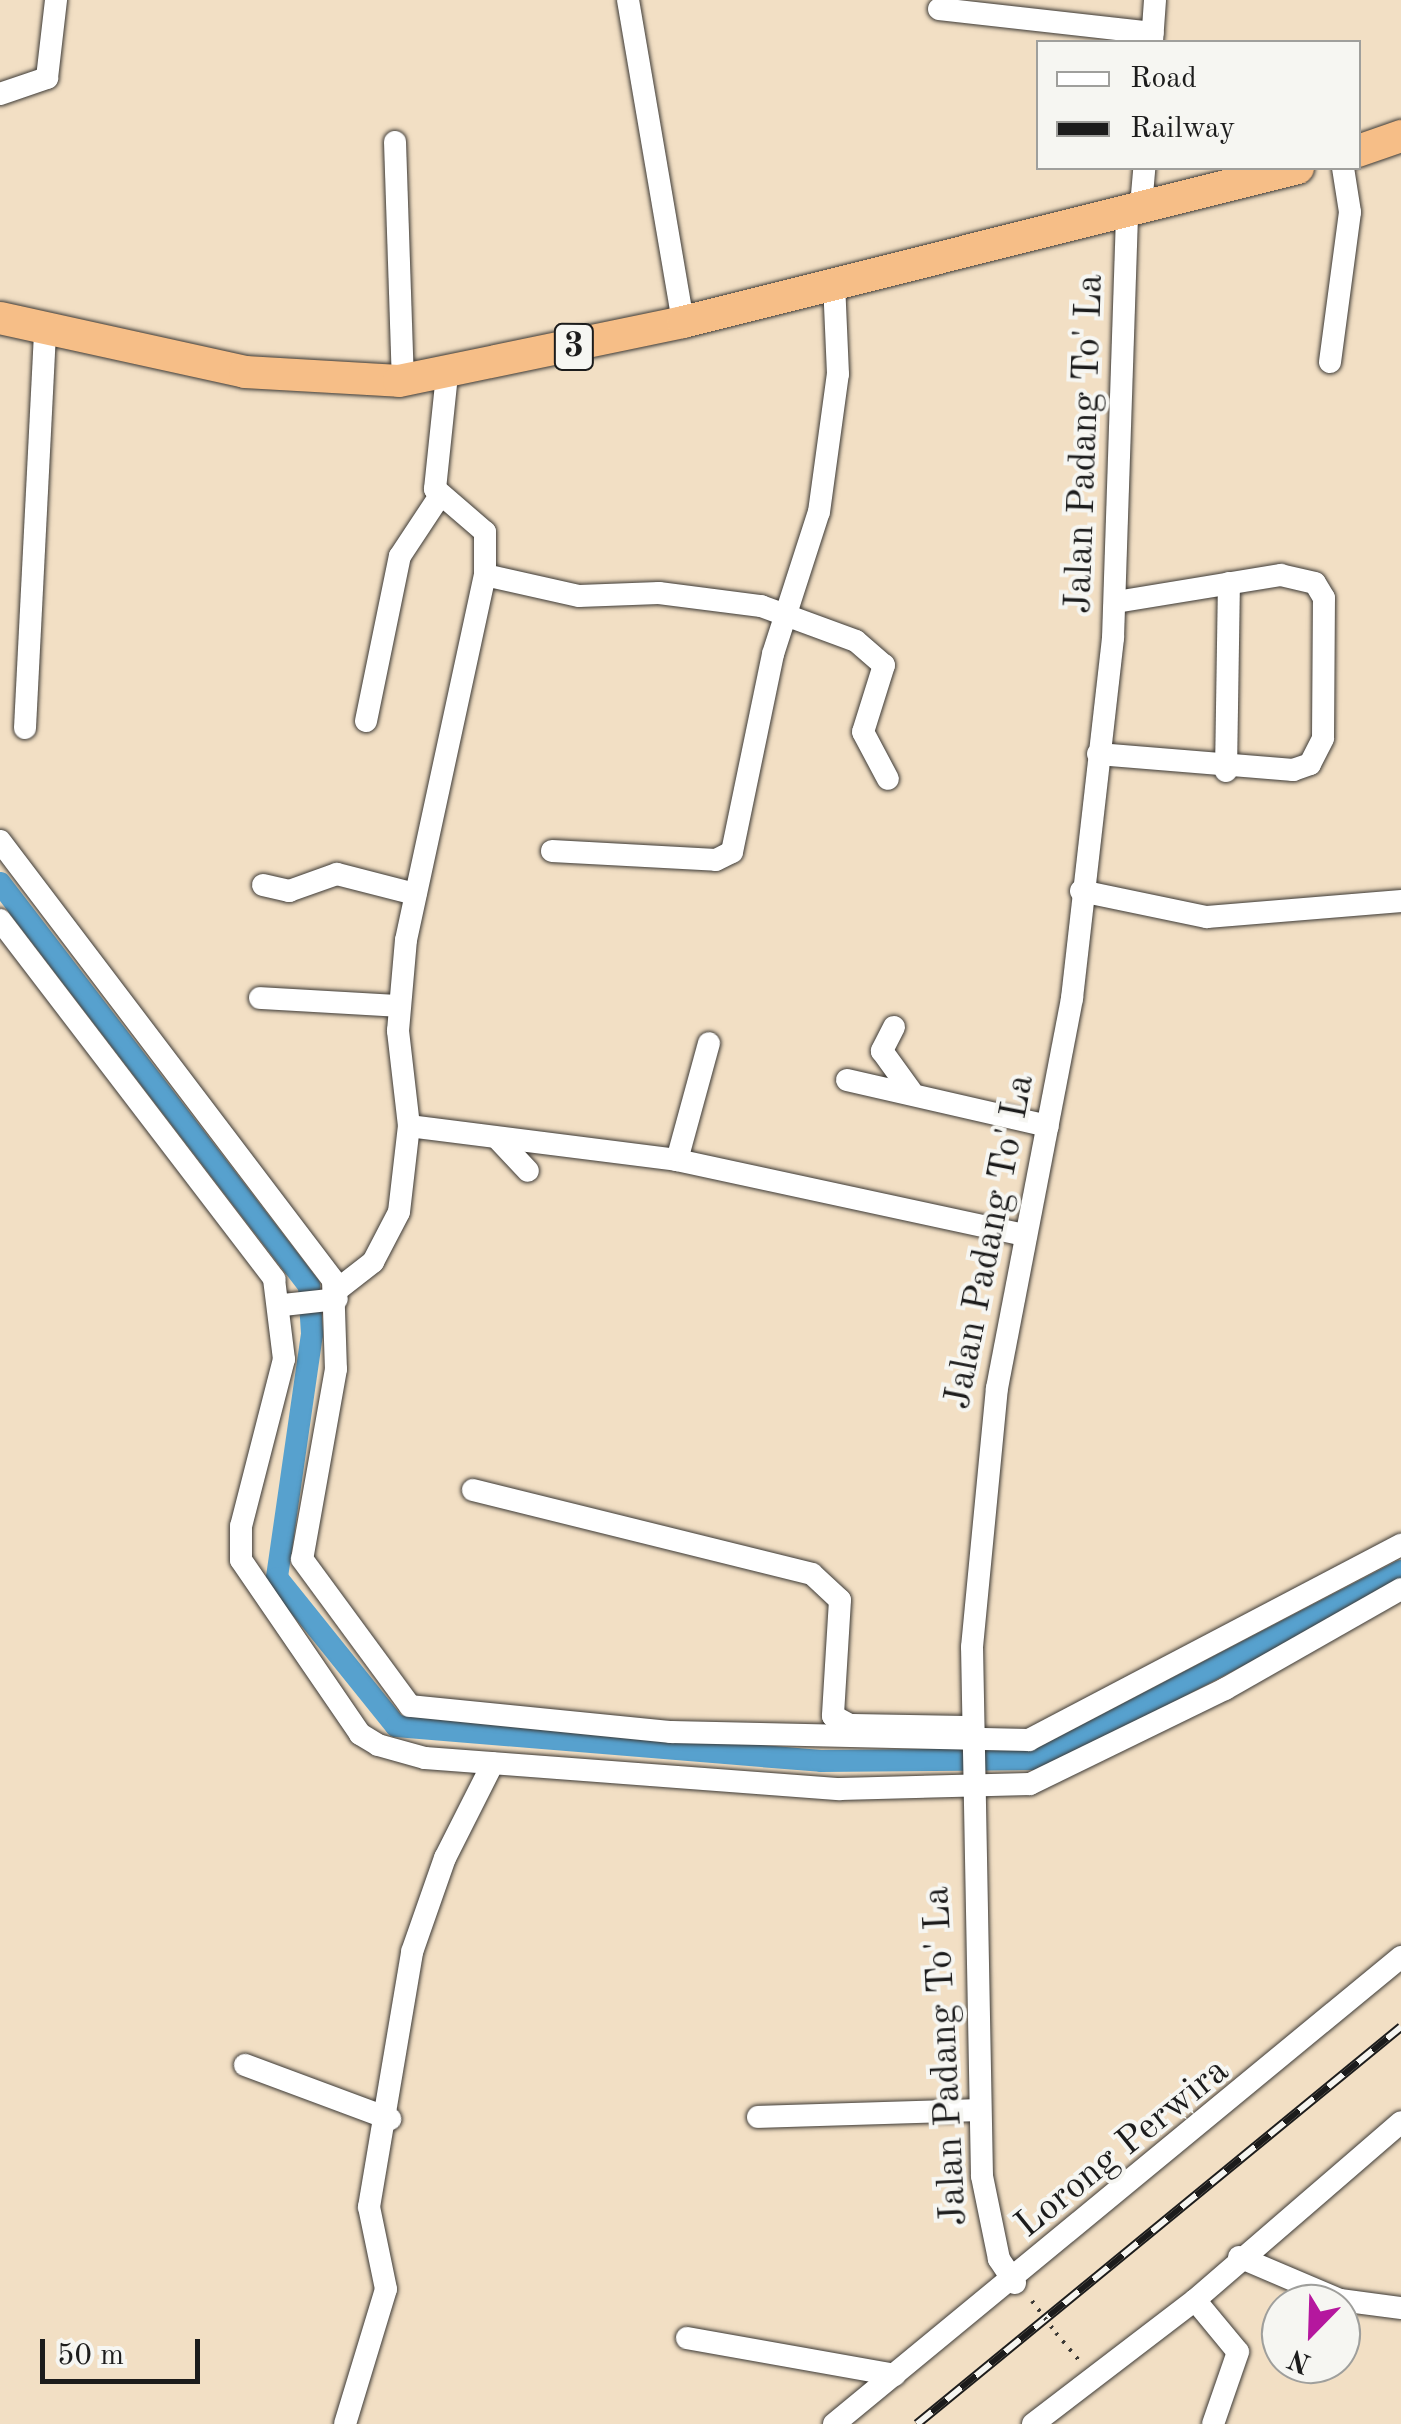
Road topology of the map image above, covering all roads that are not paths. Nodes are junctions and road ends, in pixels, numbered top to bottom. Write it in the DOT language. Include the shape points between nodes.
graph roads {
  1 [pos="56,0"];
  2 [pos="628,0"];
  3 [pos="1155,0"];
  4 [pos="939,8"];
  5 [pos="1153,38"];
  6 [pos="0,94"];
  7 [pos="1401,136"];
  8 [pos="396,142"];
  9 [pos="1361,150"];
  10 [pos="1144,170"];
  11 [pos="1290,170"];
  12 [pos="1343,170"];
  13 [pos="1134,208"];
  14 [pos="834,282"];
  15 [pos="0,318"];
  16 [pos="684,322"];
  17 [pos="45,329"];
  18 [pos="1330,362"];
  19 [pos="447,375"];
  20 [pos="403,380"];
  21 [pos="439,497"];
  22 [pos="485,576"];
  23 [pos="1229,583"];
  24 [pos="1116,602"];
  25 [pos="787,612"];
  26 [pos="366,722"];
  27 [pos="26,728"];
  28 [pos="1098,754"];
  29 [pos="1226,771"];
  30 [pos="888,779"];
  31 [pos="0,841"];
  32 [pos="552,851"];
  33 [pos="262,885"];
  34 [pos="1081,891"];
  35 [pos="414,894"];
  36 [pos="1401,901"];
  37 [pos="0,920"];
  38 [pos="260,998"];
  39 [pos="399,1006"];
  40 [pos="894,1027"];
  41 [pos="709,1043"];
  42 [pos="847,1080"];
  43 [pos="912,1091"];
  44 [pos="409,1126"];
  45 [pos="1048,1126"];
  46 [pos="498,1138"];
  47 [pos="677,1160"];
  48 [pos="528,1170"];
  49 [pos="1024,1235"];
  50 [pos="335,1296"];
  51 [pos="286,1304"];
  52 [pos="473,1490"];
  53 [pos="1401,1545"];
  54 [pos="1401,1589"];
  55 [pos="969,1740"];
  56 [pos="492,1763"];
  57 [pos="970,1784"];
  58 [pos="1401,1957"];
  59 [pos="245,2065"];
  60 [pos="978,2110"];
  61 [pos="758,2117"];
  62 [pos="390,2119"];
  63 [pos="1401,2122"];
  64 [pos="1239,2257"];
  65 [pos="1015,2282"];
  66 [pos="1195,2300"];
  67 [pos="1401,2308"];
  68 [pos="687,2338"];
  69 [pos="895,2375"];
  70 [pos="345,2424"];
  71 [pos="834,2424"];
  72 [pos="1034,2424"];
  73 [pos="1213,2424"];
  1 -- 6 [label="street" via="47,78"];
  2 -- 16 [label="street"];
  3 -- 5 [label="street"];
  4 -- 5 [label="street"];
  7 -- 9 [label="highway"];
  8 -- 20 [label="street"];
  10 -- 13 [label="street, Jalan Padang To' La"];
  11 -- 13 [label="highway, 3"];
  12 -- 18 [label="street" via="1350,212"];
  13 -- 14 [label="highway, 3"];
  13 -- 24 [label="street, Jalan Padang To' La"];
  14 -- 16 [label="highway, 3"];
  14 -- 25 [label="street" via="830,446 810,552"];
  15 -- 17 [label="highway, 3"];
  16 -- 19 [label="highway, 3"];
  17 -- 20 [label="highway, 3" via="245,372"];
  17 -- 27 [label="street"];
  19 -- 20 [label="highway, 3"];
  19 -- 21 [label="street"];
  21 -- 22 [label="street" via="484,532"];
  21 -- 26 [label="street" via="400,556"];
  22 -- 25 [label="street" via="579,596 659,593"];
  22 -- 35 [label="street"];
  23 -- 24 [label="street"];
  23 -- 29 [label="street"];
  23 -- 29 [label="street" via="1300,576 1324,598 1323,738 1310,764"];
  24 -- 28 [label="street, Jalan Padang To' La"];
  25 -- 30 [label="street" via="879,658 884,674 863,732"];
  25 -- 32 [label="street" via="732,852 716,860"];
  28 -- 29 [label="street"];
  28 -- 34 [label="street, Jalan Padang To' La"];
  31 -- 50 [label="street"];
  33 -- 35 [label="street" via="289,891 337,874"];
  34 -- 36 [label="street" via="1207,917"];
  34 -- 45 [label="street, Jalan Padang To' La"];
  35 -- 39 [label="street"];
  37 -- 51 [label="street" via="261,1258"];
  38 -- 39 [label="street"];
  39 -- 44 [label="street"];
  40 -- 43 [label="street" via="882,1051"];
  41 -- 47 [label="street"];
  42 -- 43 [label="street"];
  43 -- 45 [label="street"];
  44 -- 46 [label="street"];
  44 -- 50 [label="street" via="388,1240"];
  45 -- 49 [label="street, Jalan Padang To' La"];
  46 -- 47 [label="street"];
  46 -- 48 [label="street"];
  47 -- 49 [label="street"];
  49 -- 55 [label="street, Jalan Padang To' La" via="988,1451"];
  50 -- 51 [label="street"];
  50 -- 55 [label="street" via="336,1369 302,1559 394,1695 427,1710 671,1732"];
  51 -- 56 [label="street" via="284,1359 240,1526 241,1560 360,1734 425,1758"];
  52 -- 55 [label="street" via="812,1574 840,1600 833,1716 850,1725"];
  53 -- 55 [label="street" via="1048,1732"];
  54 -- 57 [label="street" via="1055,1776"];
  55 -- 57 [label="street, Jalan Padang To' La"];
  56 -- 57 [label="street"];
  56 -- 62 [label="street" via="420,1918"];
  57 -- 60 [label="street, Jalan Padang To' La"];
  58 -- 65 [label="street, Lorong Perwira"];
  59 -- 62 [label="street"];
  60 -- 61 [label="street"];
  60 -- 65 [label="street, Jalan Padang To' La" via="988,2225"];
  62 -- 70 [label="street" via="370,2207 386,2289"];
  63 -- 64 [label="street"];
  64 -- 66 [label="street"];
  64 -- 67 [label="street" via="1340,2300"];
  65 -- 69 [label="street, Lorong Perwira"];
  66 -- 72 [label="street"];
  66 -- 73 [label="street" via="1238,2352"];
  68 -- 69 [label="street"];
  69 -- 71 [label="street, Lorong Perwira"];
}
